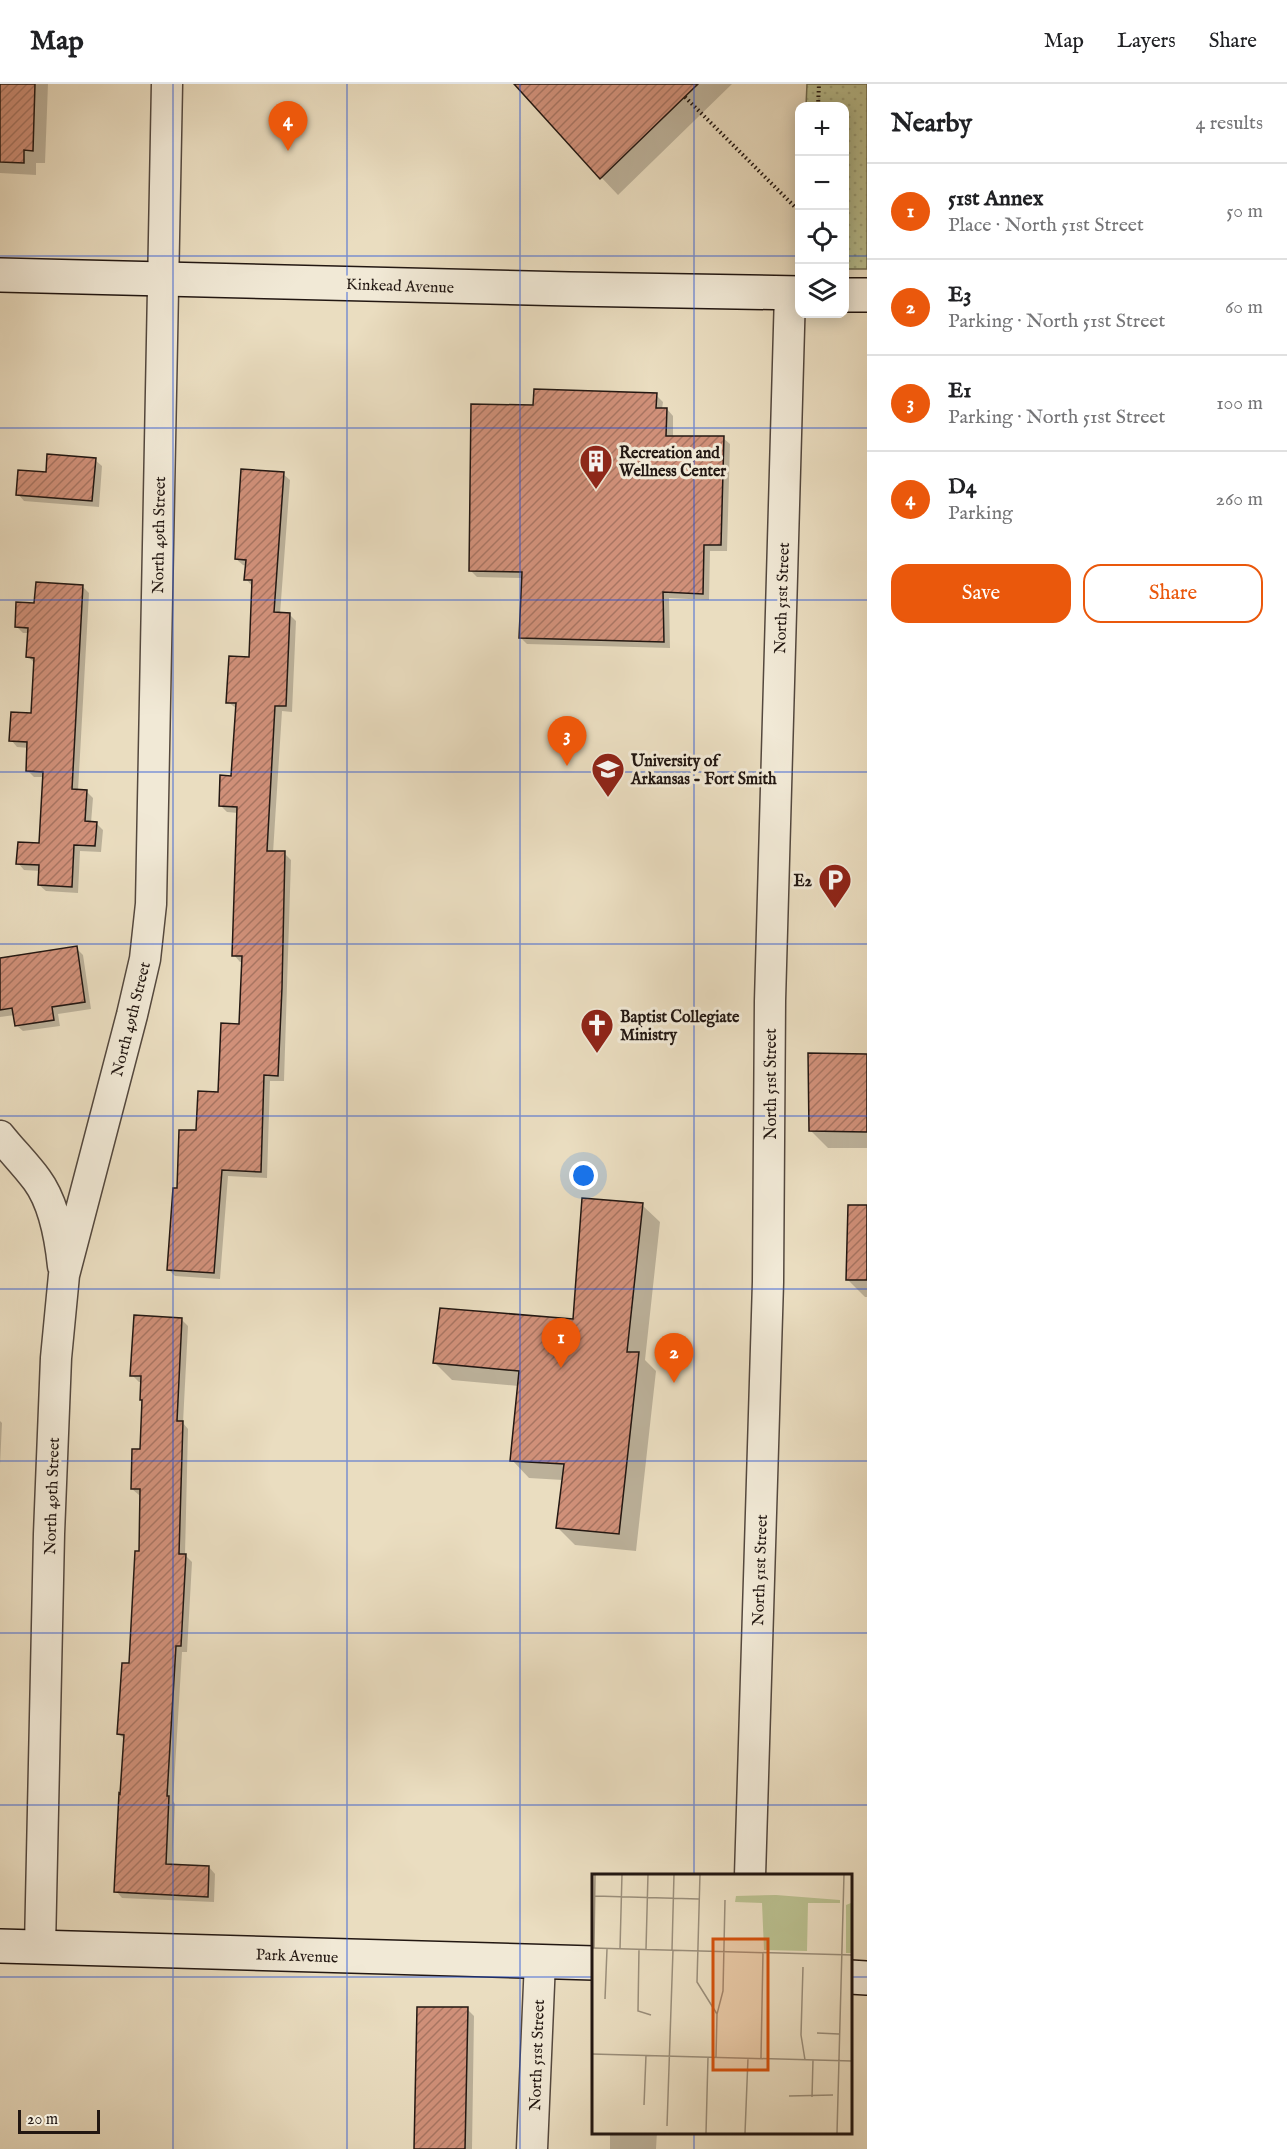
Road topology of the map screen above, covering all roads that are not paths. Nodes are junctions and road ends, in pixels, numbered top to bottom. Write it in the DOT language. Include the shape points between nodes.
graph roads {
  1 [pos="167,84"];
  2 [pos="0,275"];
  3 [pos="163,278"];
  4 [pos="794,293"];
  5 [pos="849,295"];
  6 [pos="867,295"];
  7 [pos="0,1136"];
  8 [pos="64,1275"];
  9 [pos="750,1874"];
  10 [pos="0,1946"];
  11 [pos="40,1947"];
  12 [pos="540,1961"];
  13 [pos="592,1963"];
  14 [pos="852,1977"];
  15 [pos="867,1978"];
  16 [pos="532,2149"];
  1 -- 3 [label="street, North 49th Street"];
  2 -- 3 [label="street, Kinkead Avenue"];
  3 -- 4 [label="street, Kinkead Avenue"];
  3 -- 8 [label="street, North 49th Street" via="151,904 145,959 132,1015"];
  4 -- 9 [label="street, North 51st Street" via="770,1000 768,1282"];
  5 -- 6 [label="street"];
  7 -- 8 [label="street" via="38,1181 48,1200"];
  8 -- 11 [label="street, North 49th Street" via="56,1358 50,1510"];
  10 -- 11 [label="street, Park Avenue"];
  11 -- 12 [label="street, Park Avenue"];
  12 -- 13 [label="street, Park Avenue"];
  12 -- 16 [label="street, North 51st Street"];
  14 -- 15 [label="street"];
}
